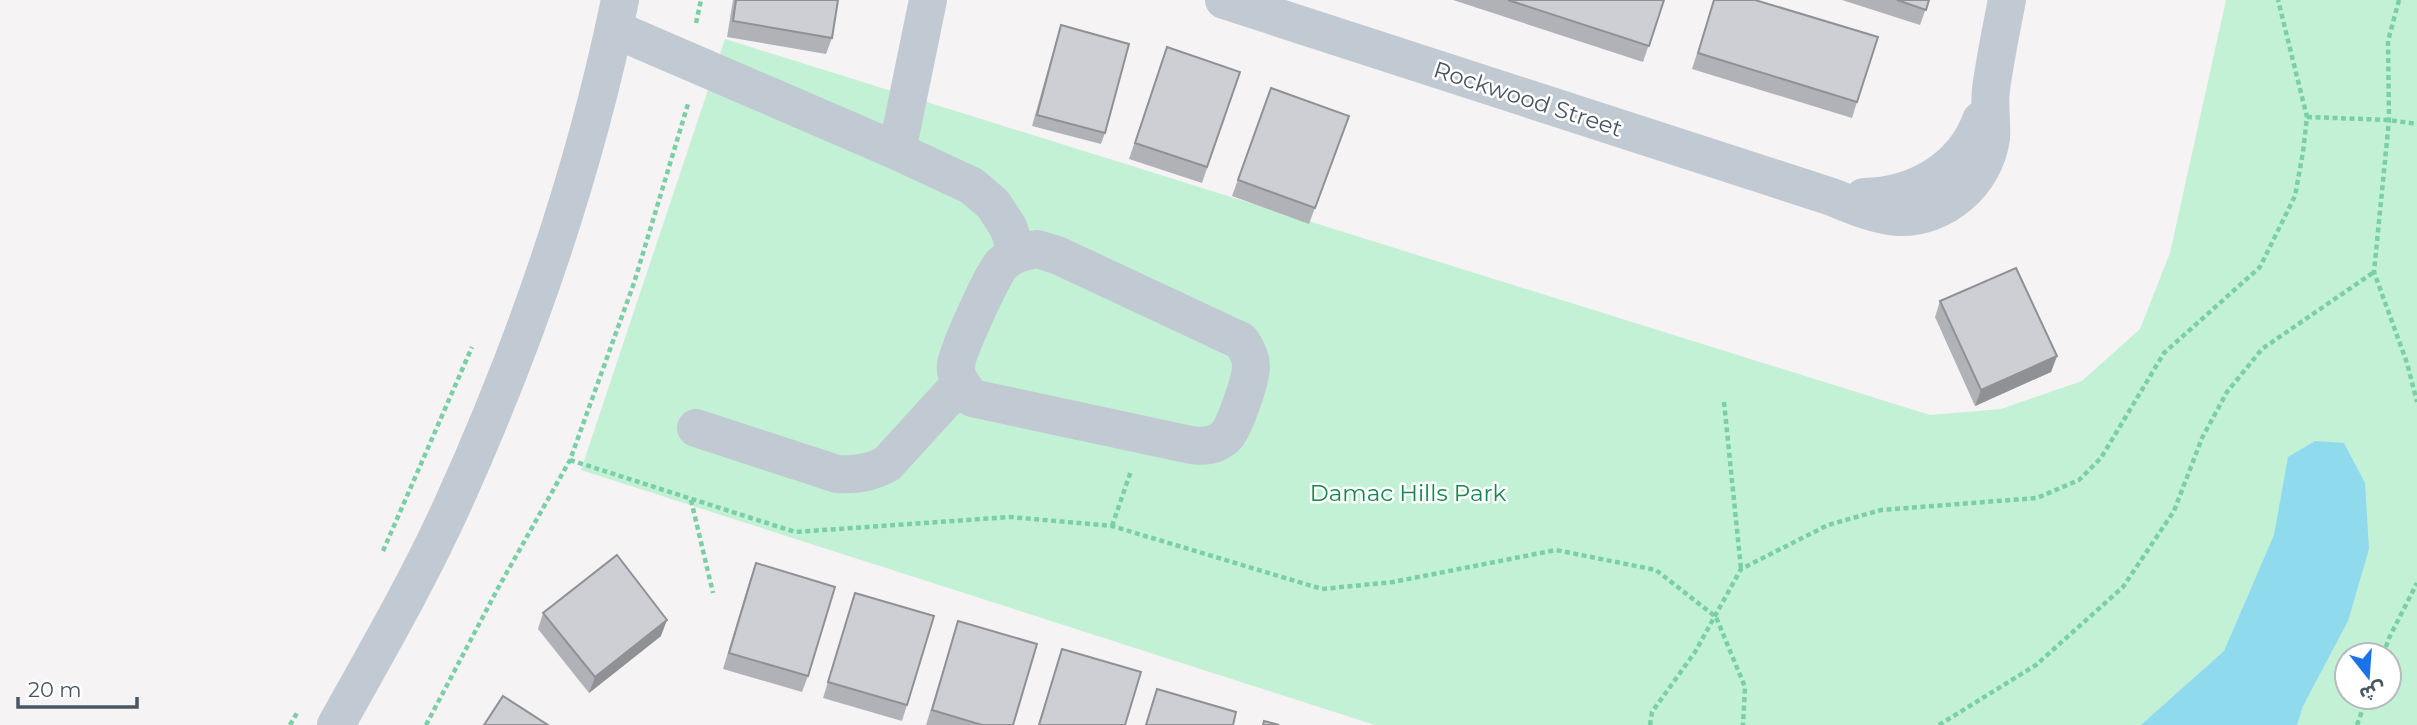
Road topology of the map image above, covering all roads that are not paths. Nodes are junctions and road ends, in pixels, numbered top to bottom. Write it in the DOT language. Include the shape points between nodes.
graph roads {
  1 [pos="928,0"];
  2 [pos="1224,0"];
  3 [pos="2007,0"];
  4 [pos="617,14"];
  5 [pos="897,150"];
  6 [pos="1017,253"];
  7 [pos="960,384"];
  8 [pos="696,428"];
  9 [pos="336,725"];
  1 -- 5 [label="street"];
  2 -- 3 [label="street, Rockwood Street" via="1875,214 1901,217 1927,213 1951,202 1970,186 1984,163"];
  4 -- 5 [label="street" via="689,61"];
  4 -- 9 [label="street" via="571,197 517,354 452,507"];
  5 -- 6 [label="street" via="972,186 993,204"];
  6 -- 7 [label="street" via="1000,265 962,348 955,365"];
  6 -- 7 [label="street" via="1037,249 1057,255 1241,341 1251,366 1233,423 1227,435 1204,447 990,403 972,398"];
  7 -- 8 [label="street" via="887,464 855,475 837,474"];
}
